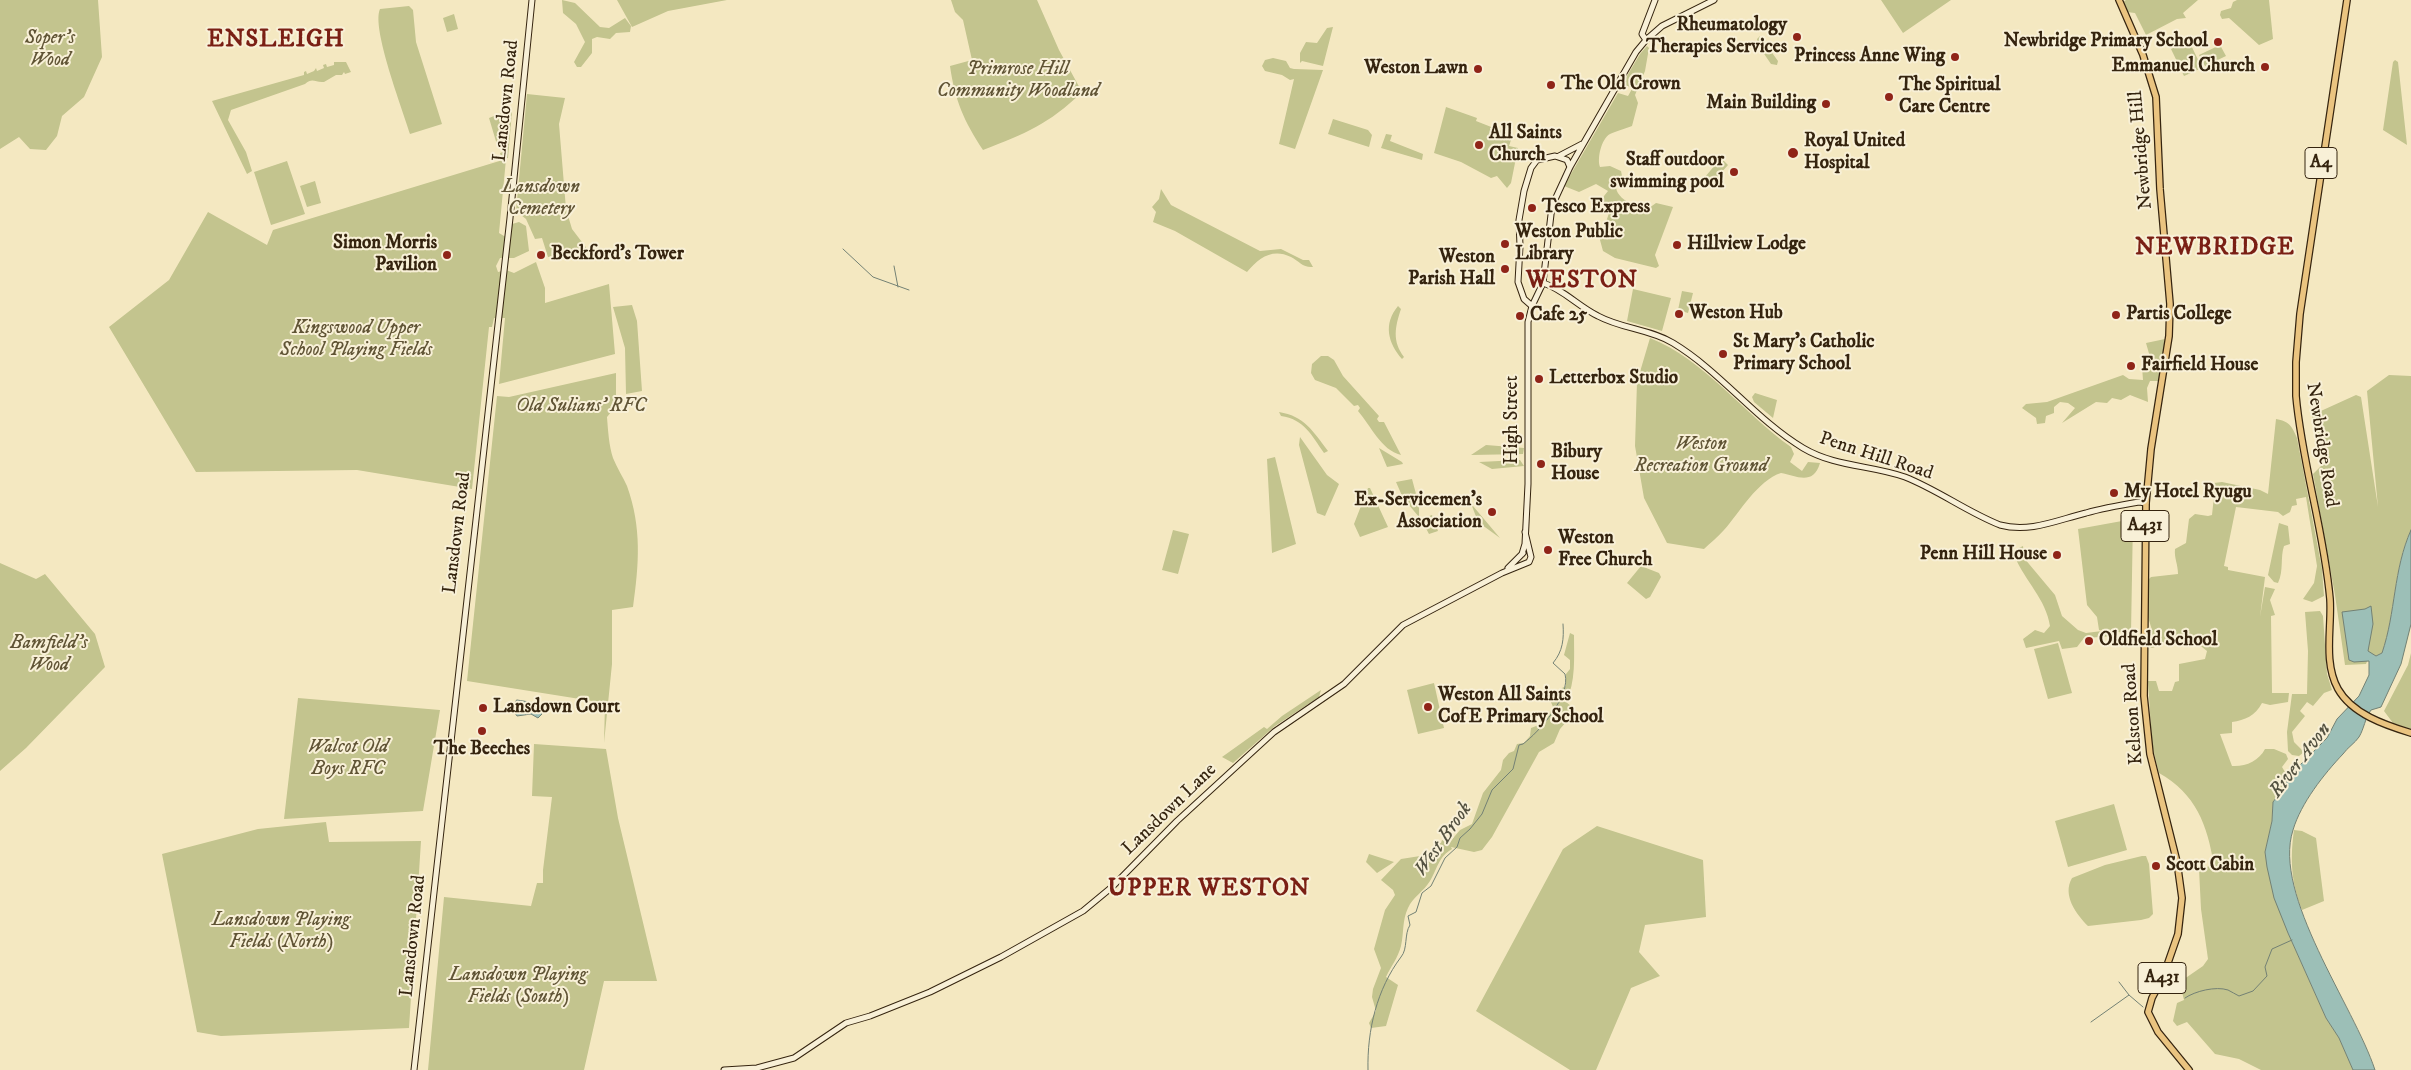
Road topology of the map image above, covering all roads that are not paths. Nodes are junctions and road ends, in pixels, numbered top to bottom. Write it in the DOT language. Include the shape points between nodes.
graph roads {
  1 [pos="532,0"];
  2 [pos="1655,0"];
  3 [pos="1714,0"];
  4 [pos="2118,0"];
  5 [pos="2347,0"];
  6 [pos="1646,40"];
  7 [pos="1586,141"];
  8 [pos="1558,156"];
  9 [pos="1570,167"];
  10 [pos="1543,283"];
  11 [pos="2170,304"];
  12 [pos="1532,307"];
  13 [pos="2146,503"];
  14 [pos="1525,532"];
  15 [pos="1521,554"];
  16 [pos="1530,554"];
  17 [pos="1524,563"];
  18 [pos="1502,572"];
  19 [pos="2411,734"];
  20 [pos="414,1070"];
  21 [pos="724,1070"];
  22 [pos="2189,1070"];
  1 -- 20 [label="street, Lansdown Road"];
  2 -- 6 [label="street" via="1642,34"];
  3 -- 6 [label="street" via="1662,26"];
  4 -- 11 [label="main road, Newbridge Hill / A431" via="2143,55 2156,97"];
  5 -- 19 [label="main road, Newbridge Road / A4" via="2303,286 2296,370 2298,417 2330,600 2332,672 2338,689 2352,704 2378,722"];
  6 -- 7 [label="street, High Street"];
  7 -- 8 [label="street"];
  7 -- 9 [label="street, High Street"];
  8 -- 9 [label="street" via="1567,160"];
  8 -- 12 [label="street" via="1539,159 1531,168 1519,214 1518,282 1524,299"];
  9 -- 10 [label="street, High Street" via="1552,206"];
  10 -- 12 [label="street, High Street"];
  10 -- 13 [label="street, Penn Hill Road" via="1598,316 1672,343 1693,357 1769,423 1810,451 1836,463 1890,472 1910,479 2000,525 2014,529 2035,528 2096,510"];
  11 -- 13 [label="main road, Kelston Road / A431" via="2169,336 2150,449"];
  12 -- 14 [label="street, High Street" via="1528,327"];
  13 -- 22 [label="main road, Kelston Road / A431" via="2145,714 2153,770 2177,862 2182,898 2178,934 2148,1012 2158,1032"];
  14 -- 15 [label="street, High Street"];
  14 -- 16 [label="street, High Street"];
  15 -- 16 [label="street"];
  15 -- 17 [label="street" via="1520,559"];
  15 -- 18 [label="street, Lansdown Lane"];
  16 -- 17 [label="street" via="1530,561"];
  17 -- 18 [label="street, Lansdown Lane"];
  18 -- 21 [label="street, Lansdown Lane" via="1403,625 1344,684 1274,732 1177,821 1112,887 1083,910 1001,957 930,992 846,1022 794,1058 756,1068"];
}
